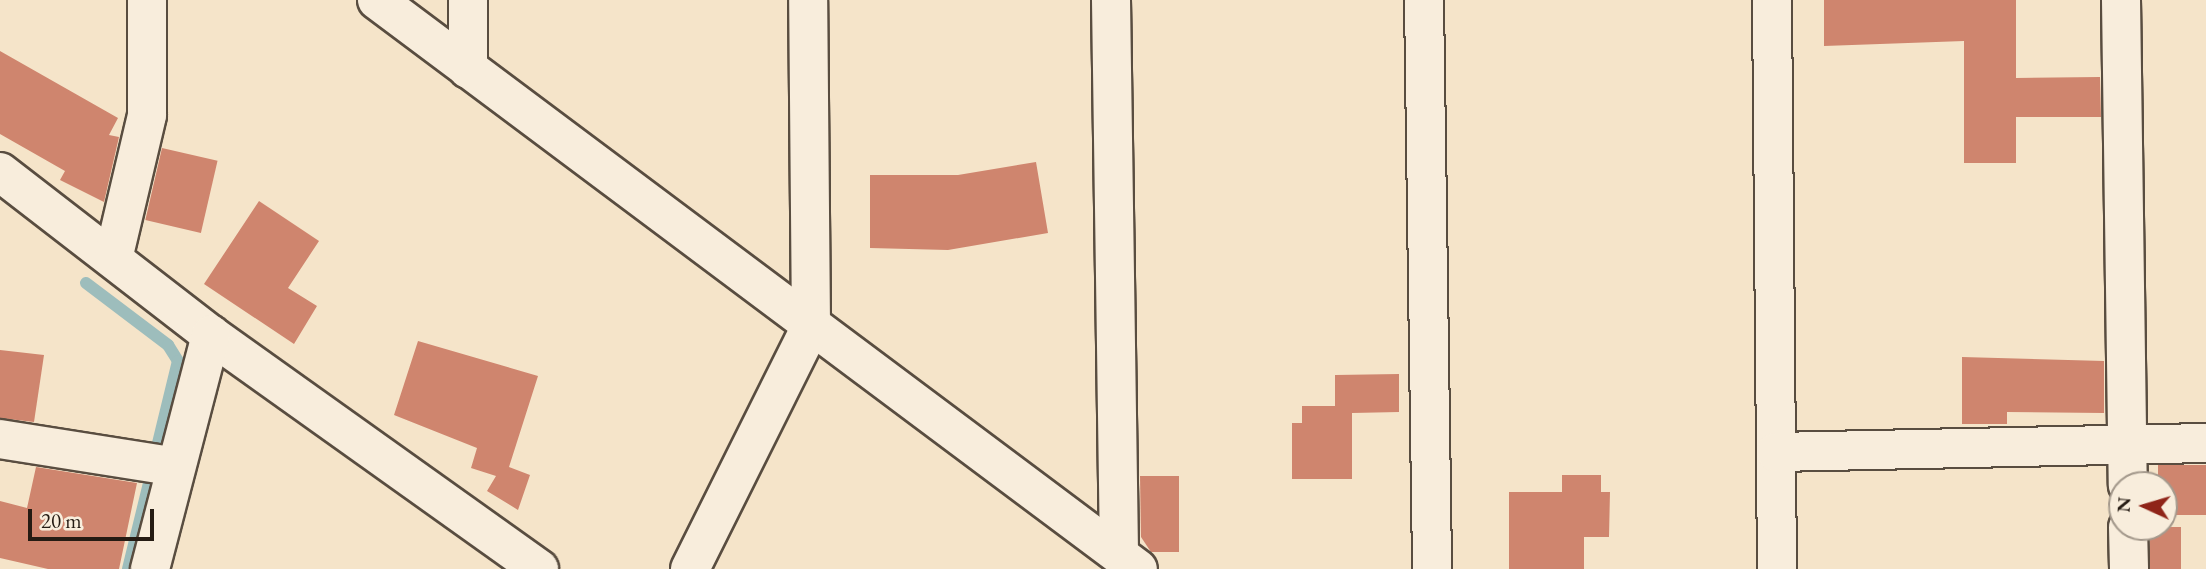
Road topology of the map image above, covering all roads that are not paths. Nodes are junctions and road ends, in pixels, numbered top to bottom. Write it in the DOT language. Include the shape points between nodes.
graph roads {
  1 [pos="147,0"];
  2 [pos="377,0"];
  3 [pos="468,0"];
  4 [pos="808,0"];
  5 [pos="1111,0"];
  6 [pos="1424,0"];
  7 [pos="1772,0"];
  8 [pos="2121,0"];
  9 [pos="468,68"];
  10 [pos="0,172"];
  11 [pos="114,255"];
  12 [pos="811,326"];
  13 [pos="211,335"];
  14 [pos="0,439"];
  15 [pos="2206,443"];
  16 [pos="2128,445"];
  17 [pos="1776,452"];
  18 [pos="176,467"];
  19 [pos="2128,471"];
  20 [pos="2129,541"];
  21 [pos="1128,561"];
  22 [pos="150,569"];
  23 [pos="539,569"];
  24 [pos="690,569"];
  25 [pos="1432,569"];
  26 [pos="1777,569"];
  27 [pos="2129,569"];
  1 -- 11 [label="street" via="147,115"];
  2 -- 9 [label="street"];
  3 -- 9 [label="street"];
  4 -- 12 [label="street"];
  5 -- 21 [label="street"];
  6 -- 25 [label="street"];
  7 -- 17 [label="street"];
  8 -- 16 [label="street"];
  9 -- 12 [label="street"];
  10 -- 11 [label="street"];
  11 -- 13 [label="street"];
  12 -- 21 [label="street"];
  12 -- 24 [label="street"];
  13 -- 18 [label="street"];
  13 -- 23 [label="street"];
  14 -- 18 [label="street"];
  15 -- 16 [label="street"];
  16 -- 17 [label="street"];
  16 -- 19 [label="street"];
  17 -- 26 [label="street"];
  18 -- 22 [label="street"];
  20 -- 27 [label="street"];
}
